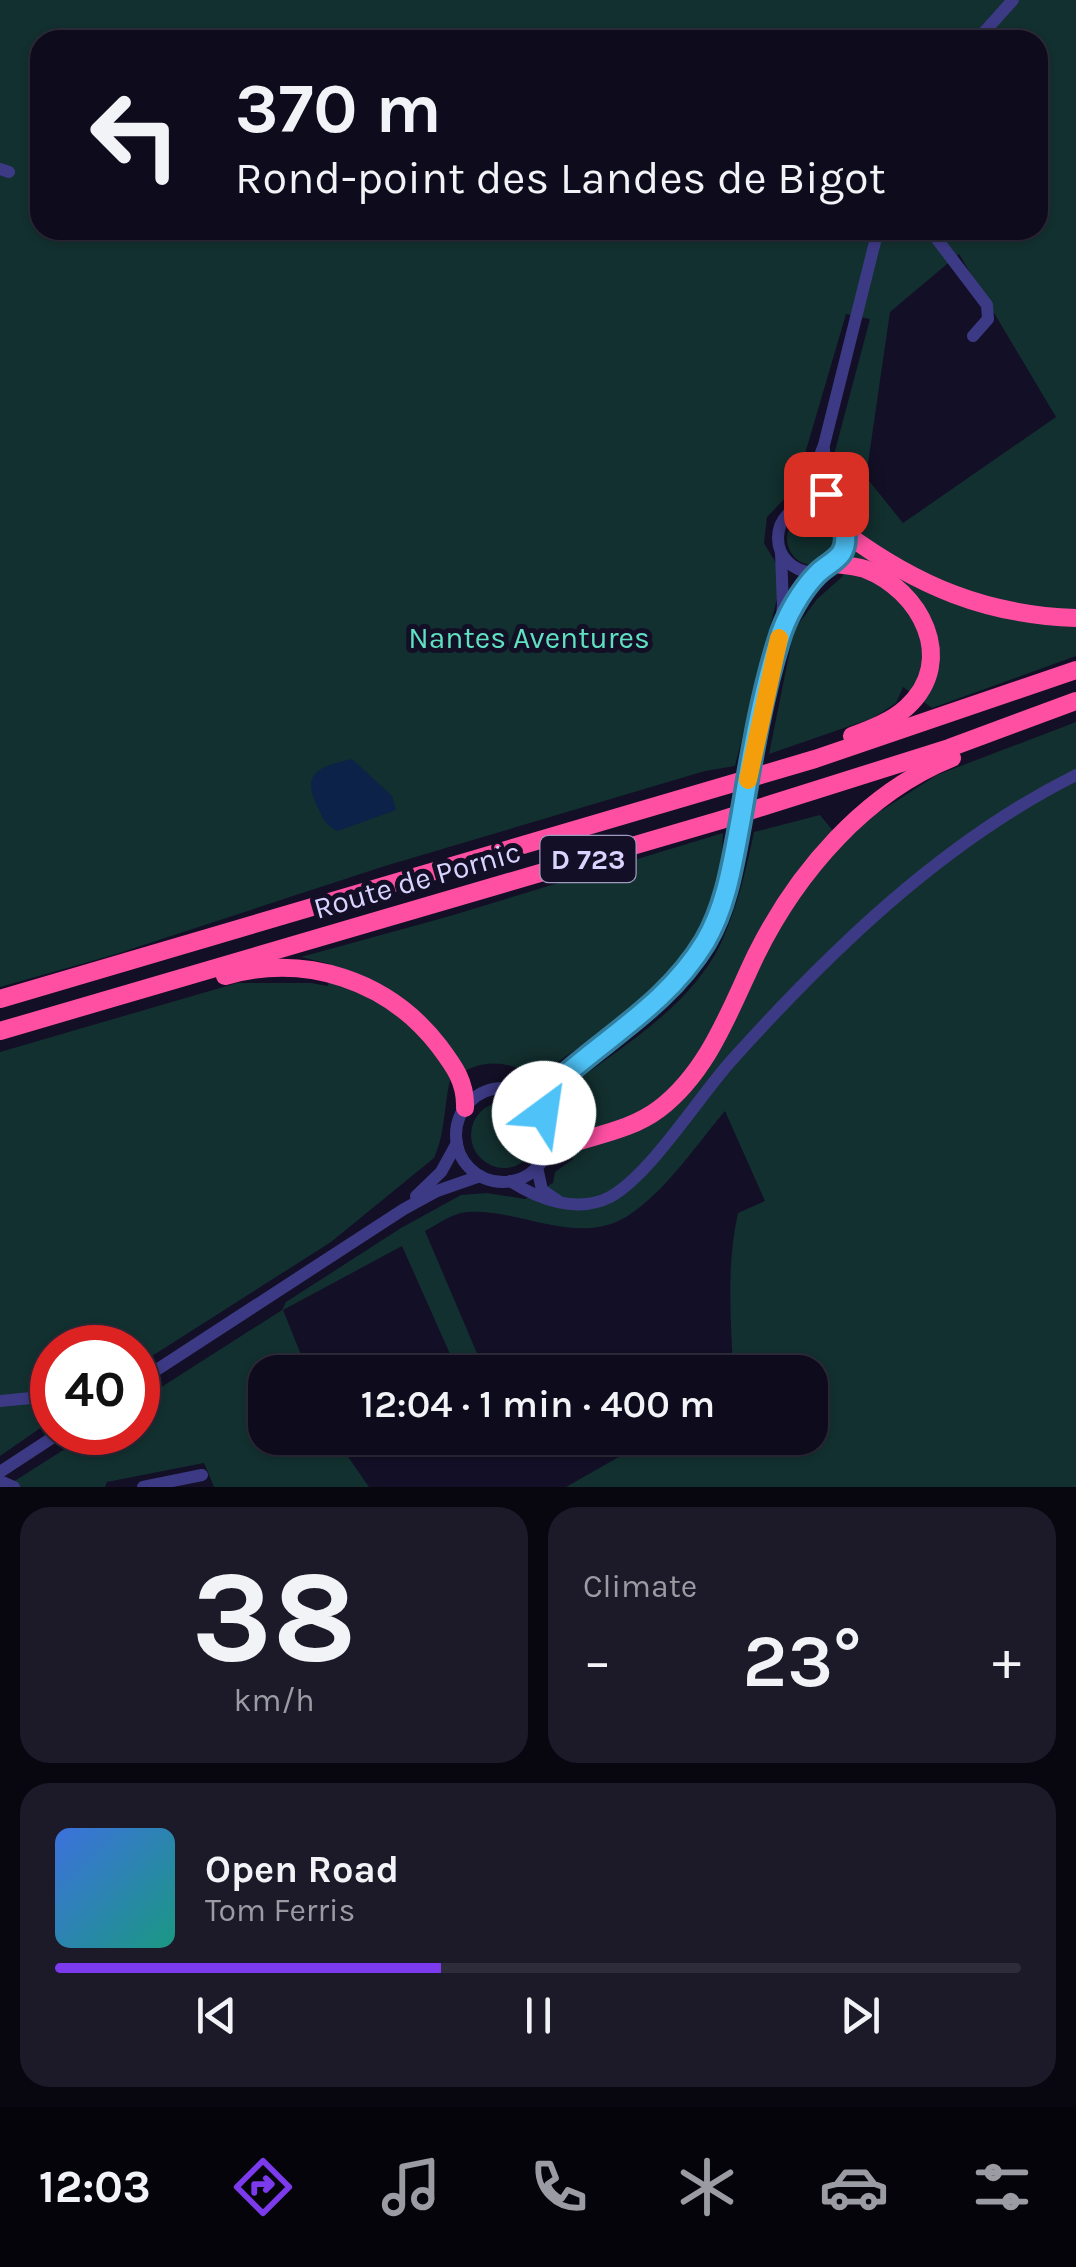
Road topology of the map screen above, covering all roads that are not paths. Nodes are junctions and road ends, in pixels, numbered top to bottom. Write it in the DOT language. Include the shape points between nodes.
graph roads {
  1 [pos="1012,0"];
  2 [pos="986,30"];
  3 [pos="876,240"];
  4 [pos="938,240"];
  5 [pos="972,336"];
  6 [pos="824,446"];
  7 [pos="800,507"];
  8 [pos="832,511"];
  9 [pos="845,533"];
  10 [pos="782,553"];
  11 [pos="826,568"];
  12 [pos="1076,618"];
  13 [pos="779,638"];
  14 [pos="1076,670"];
  15 [pos="1076,702"];
  16 [pos="1000,731"];
  17 [pos="765,774"];
  18 [pos="1076,775"];
  19 [pos="174,980"];
  20 [pos="0,999"];
  21 [pos="0,1031"];
  22 [pos="580,1062"];
  23 [pos="516,1090"];
  24 [pos="465,1108"];
  25 [pos="544,1113"];
  26 [pos="457,1143"];
  27 [pos="541,1160"];
  28 [pos="480,1176"];
  29 [pos="510,1181"];
  30 [pos="559,1202"];
  31 [pos="404,1209"];
  32 [pos="160,1368"];
  33 [pos="30,1398"];
  34 [pos="0,1401"];
  35 [pos="30,1452"];
  36 [pos="0,1472"];
  37 [pos="202,1475"];
  38 [pos="0,1481"];
  39 [pos="14,1487"];
  40 [pos="143,1487"];
  1 -- 2 [label="street"];
  3 -- 6 [label="street"];
  4 -- 5 [label="street" via="987,305 988,319"];
  6 -- 7 [label="street"];
  6 -- 8 [label="street"];
  7 -- 8 [label="street"];
  7 -- 10 [label="street" via="780,526"];
  8 -- 9 [label="street"];
  9 -- 11 [label="street" via="843,550"];
  9 -- 12 [label="highway" via="934,588 1024,615"];
  10 -- 11 [label="street" via="801,570"];
  10 -- 13 [label="street"];
  11 -- 13 [label="street"];
  11 -- 17 [label="highway" via="864,568 906,596 931,640 926,680 894,717 790,757"];
  13 -- 22 [label="street, bridge" via="731,870 712,930 682,975"];
  14 -- 17 [label="highway, Route de Pornic / D 723"];
  15 -- 16 [label="highway, Route de Pornic / D 723"];
  16 -- 19 [label="highway, Route de Pornic / D 723"];
  16 -- 27 [label="highway" via="977,749 912,778 817,860 772,925 708,1053 676,1094 633,1124 570,1142"];
  17 -- 20 [label="highway, Route de Pornic / D 723"];
  18 -- 30 [label="street" via="926,873 855,933 792,994 621,1189 592,1204"];
  19 -- 21 [label="highway, Route de Pornic / D 723"];
  19 -- 24 [label="highway" via="296,969 370,986 439,1047 462,1080"];
  22 -- 23 [label="street"];
  22 -- 25 [label="street" via="548,1095"];
  23 -- 24 [label="street" via="490,1090"];
  23 -- 25 [label="street"];
  24 -- 26 [label="street"];
  25 -- 27 [label="street" via="550,1133"];
  26 -- 28 [label="street" via="464,1162"];
  26 -- 31 [label="street" via="441,1172"];
  27 -- 29 [label="street"];
  27 -- 30 [label="street" via="542,1190"];
  28 -- 29 [label="street"];
  28 -- 31 [label="street"];
  29 -- 30 [label="street"];
  31 -- 32 [label="street"];
  33 -- 34 [label="street"];
  35 -- 36 [label="street"];
  37 -- 40 [label="street"];
  38 -- 39 [label="street"];
}
